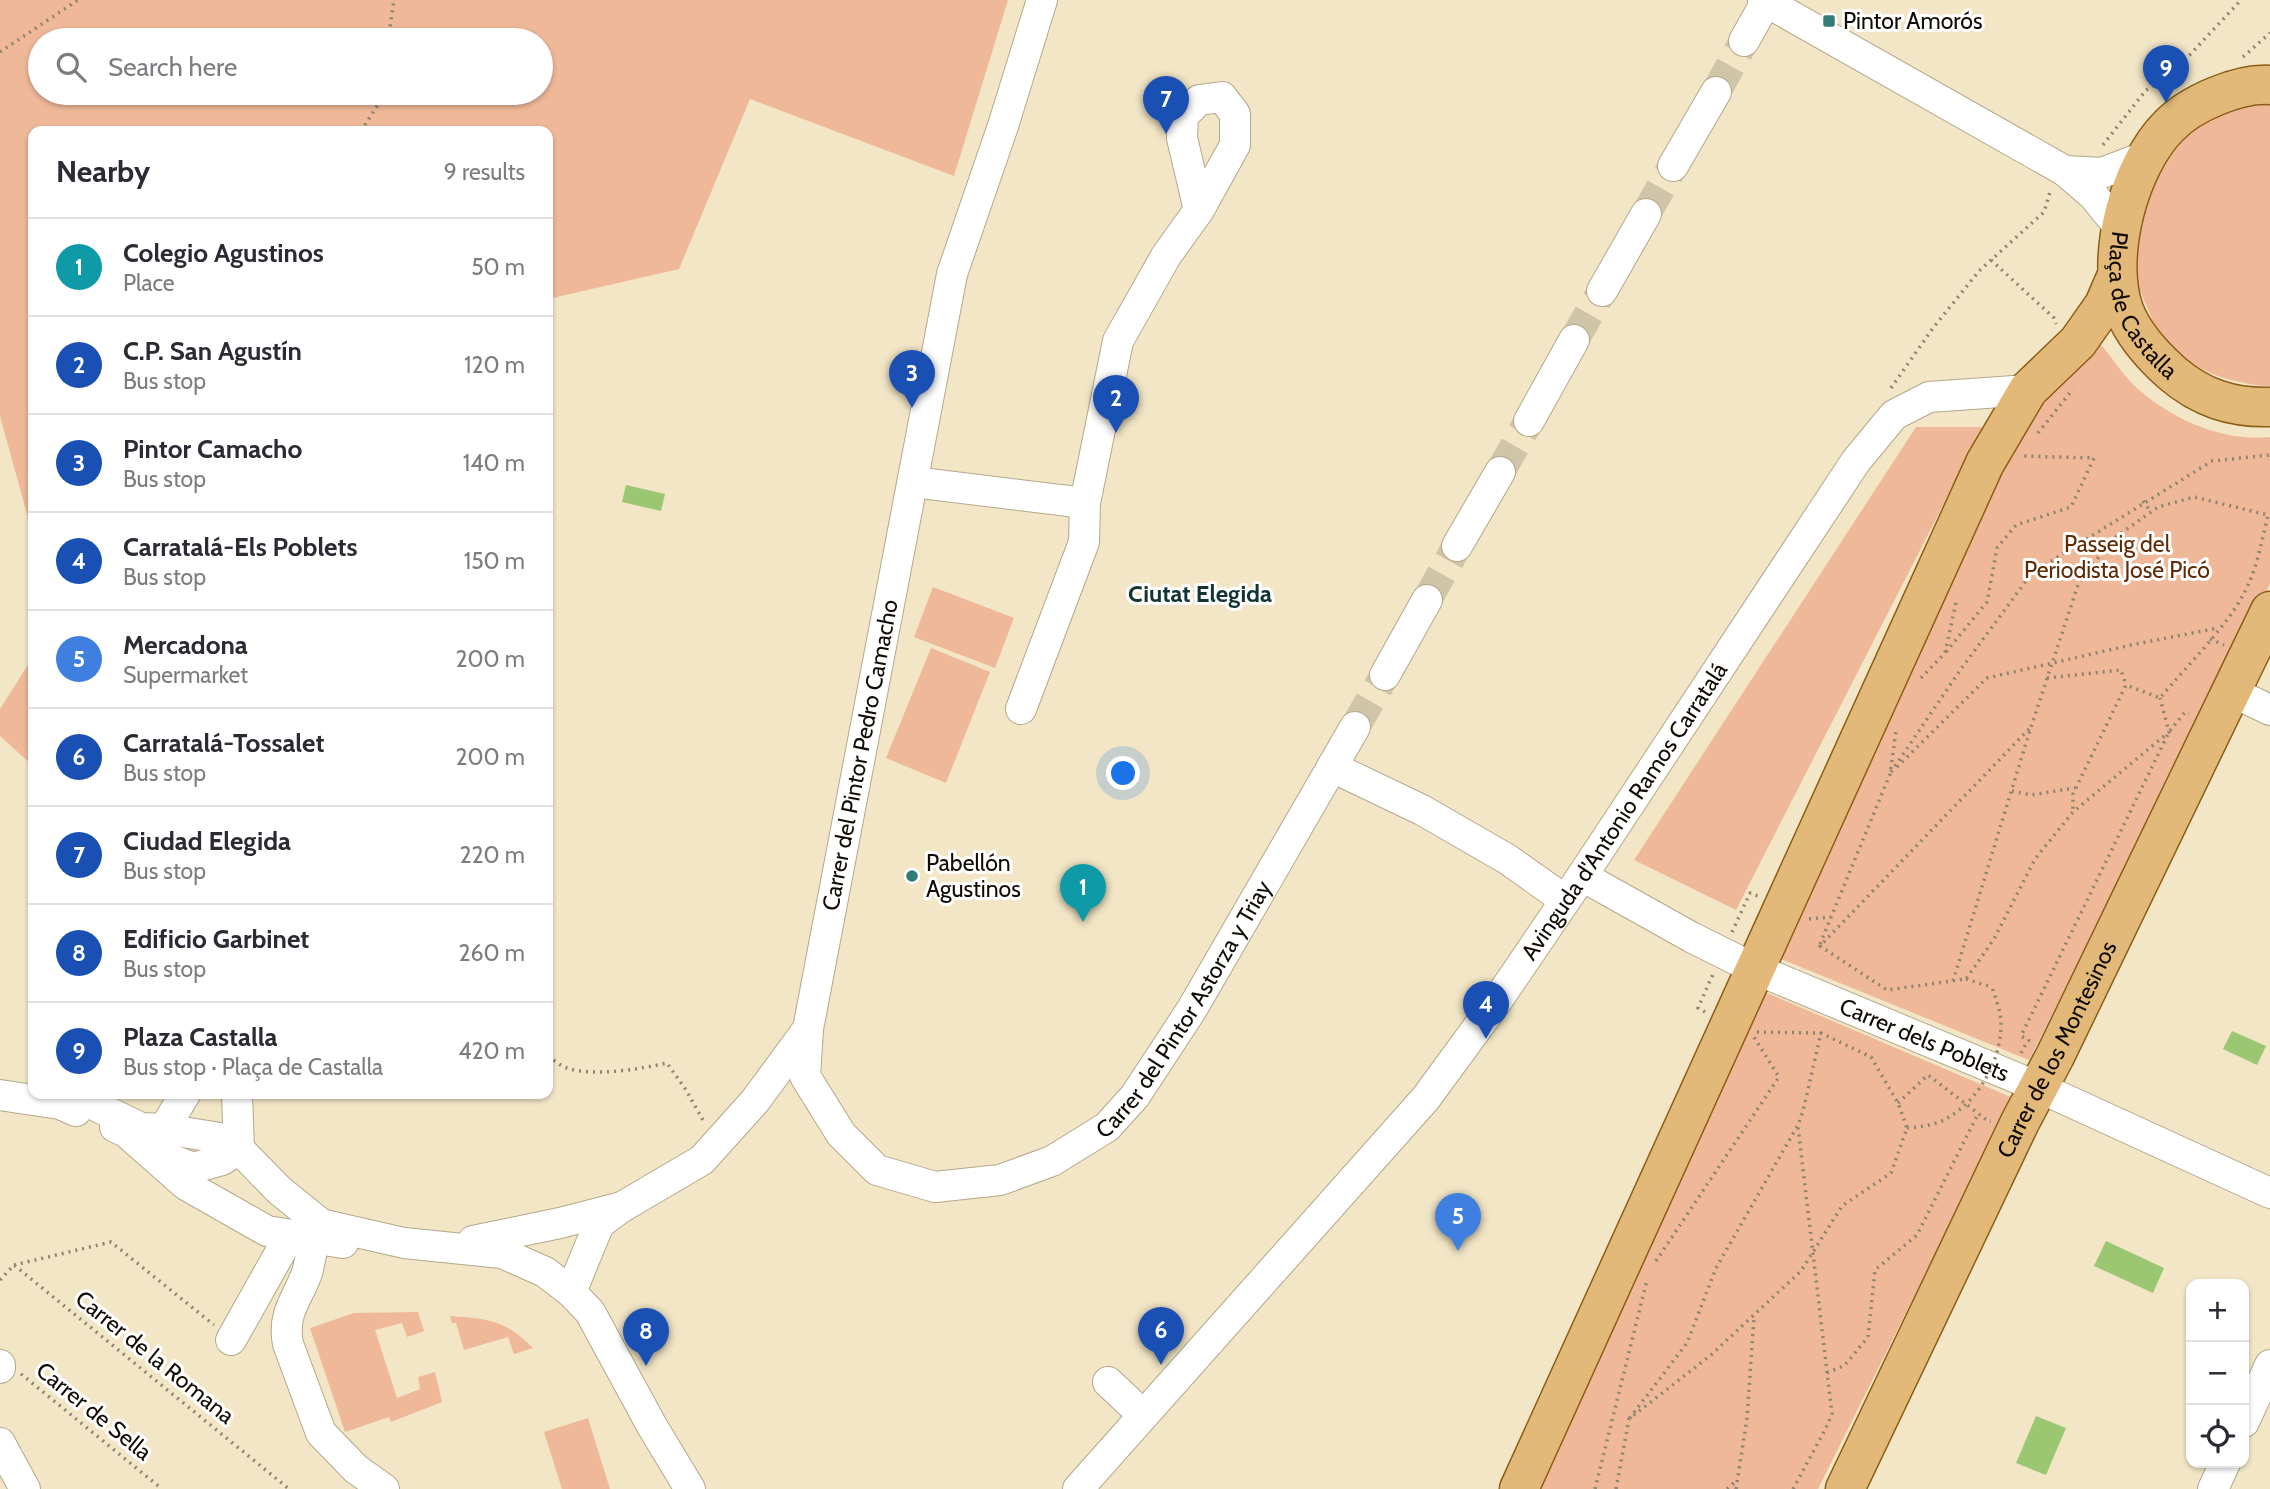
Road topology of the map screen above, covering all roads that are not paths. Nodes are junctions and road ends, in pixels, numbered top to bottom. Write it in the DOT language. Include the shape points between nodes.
graph roads {
  1 [pos="1042,0"];
  2 [pos="1765,1"];
  3 [pos="1744,41"];
  4 [pos="2264,78"];
  5 [pos="1716,92"];
  6 [pos="2148,155"];
  7 [pos="1673,166"];
  8 [pos="2062,170"];
  9 [pos="1199,211"];
  10 [pos="1646,214"];
  11 [pos="2119,227"];
  12 [pos="2117,275"];
  13 [pos="1602,291"];
  14 [pos="1574,340"];
  15 [pos="2028,390"];
  16 [pos="2270,407"];
  17 [pos="1529,421"];
  18 [pos="1500,472"];
  19 [pos="914,482"];
  20 [pos="1085,503"];
  21 [pos="1457,546"];
  22 [pos="1427,600"];
  23 [pos="2270,611"];
  24 [pos="1385,675"];
  25 [pos="2232,692"];
  26 [pos="1021,709"];
  27 [pos="2270,710"];
  28 [pos="1355,727"];
  29 [pos="1332,767"];
  30 [pos="1582,876"];
  31 [pos="1565,900"];
  32 [pos="1755,969"];
  33 [pos="808,1029"];
  34 [pos="2046,1071"];
  35 [pos="805,1076"];
  36 [pos="0,1083"];
  37 [pos="28,1087"];
  38 [pos="0,1095"];
  39 [pos="75,1099"];
  40 [pos="181,1099"];
  41 [pos="237,1099"];
  42 [pos="755,1101"];
  43 [pos="157,1140"];
  44 [pos="239,1149"];
  45 [pos="2270,1193"];
  46 [pos="622,1207"];
  47 [pos="302,1237"];
  48 [pos="404,1243"];
  49 [pos="571,1292"];
  50 [pos="231,1340"];
  51 [pos="2270,1365"];
  52 [pos="1108,1382"];
  53 [pos="2249,1411"];
  54 [pos="1143,1415"];
  55 [pos="0,1443"];
  56 [pos="2223,1468"];
  57 [pos="1851,1487"];
  58 [pos="25,1489"];
  59 [pos="384,1489"];
  60 [pos="690,1489"];
  61 [pos="1078,1489"];
  62 [pos="1520,1489"];
  63 [pos="2213,1489"];
  1 -- 19 [label="street, Carrer del Pintor Pedro Camacho" via="952,274"];
  2 -- 3 [label="street"];
  2 -- 8 [label="street"];
  4 -- 6 [label="main road, Plaça de Castalla" via="2189,111 2169,125"];
  5 -- 7 [label="street"];
  6 -- 8 [label="street" via="2102,173"];
  6 -- 11 [label="main road, Plaça de Castalla"];
  8 -- 11 [label="street" via="2093,195"];
  9 -- 20 [label="street" via="1166,256 1118,341"];
  10 -- 13 [label="street"];
  11 -- 12 [label="main road, Plaça de Castalla"];
  12 -- 15 [label="main road" via="2076,364"];
  12 -- 16 [label="main road, Plaça de Castalla" via="2124,311 2151,354 2183,382 2223,403"];
  14 -- 17 [label="street"];
  15 -- 30 [label="street, Avinguda d'Antonio Ramos Carratalá" via="1929,397 1894,415 1852,467"];
  15 -- 32 [label="main road" via="1986,463"];
  18 -- 21 [label="street"];
  19 -- 20 [label="street"];
  19 -- 33 [label="street, Carrer del Pintor Pedro Camacho"];
  20 -- 26 [label="street" via="1084,542"];
  22 -- 24 [label="street"];
  23 -- 25 [label="main road, Carrer de los Montesinos"];
  25 -- 27 [label="street"];
  25 -- 34 [label="main road, Carrer de los Montesinos"];
  28 -- 29 [label="street, Carrer del Pintor Astorza y Triay"];
  29 -- 31 [label="street" via="1422,810 1507,859"];
  29 -- 35 [label="street, Carrer del Pintor Astorza y Triay" via="1192,1009 1135,1096 1107,1127 1052,1161 1000,1180 935,1187 877,1170 841,1133"];
  30 -- 31 [label="street, Avinguda d'Antonio Ramos Carratalá"];
  30 -- 32 [label="street, Carrer dels Poblets"];
  31 -- 54 [label="street, Avinguda d'Antonio Ramos Carratalá" via="1426,1098"];
  32 -- 34 [label="street, Carrer dels Poblets"];
  32 -- 62 [label="main road"];
  33 -- 35 [label="street"];
  33 -- 42 [label="street"];
  34 -- 45 [label="street, Carrer dels Poblets"];
  34 -- 57 [label="main road, Carrer de los Montesinos"];
  35 -- 42 [label="street"];
  36 -- 37 [label="street"];
  38 -- 43 [label="street" via="60,1104"];
  39 -- 43 [label="street" via="141,1128"];
  40 -- 43 [label="street"];
  41 -- 44 [label="street"];
  42 -- 46 [label="street" via="702,1160"];
  43 -- 44 [label="street" via="220,1138"];
  43 -- 47 [label="street" via="186,1185 267,1231"];
  44 -- 48 [label="street" via="321,1224"];
  46 -- 48 [label="street" via="474,1241"];
  46 -- 49 [label="street" via="599,1224"];
  47 -- 48 [label="street" via="368,1246"];
  47 -- 50 [label="street"];
  47 -- 59 [label="street" via="307,1271 288,1313 288,1344 321,1433 356,1469"];
  48 -- 49 [label="street" via="502,1253 544,1272"];
  49 -- 60 [label="street" via="590,1312"];
  51 -- 53 [label="street"];
  52 -- 54 [label="street"];
  54 -- 61 [label="street, Avinguda d'Antonio Ramos Carratalá"];
  55 -- 58 [label="street"];
  56 -- 63 [label="street"];
}
